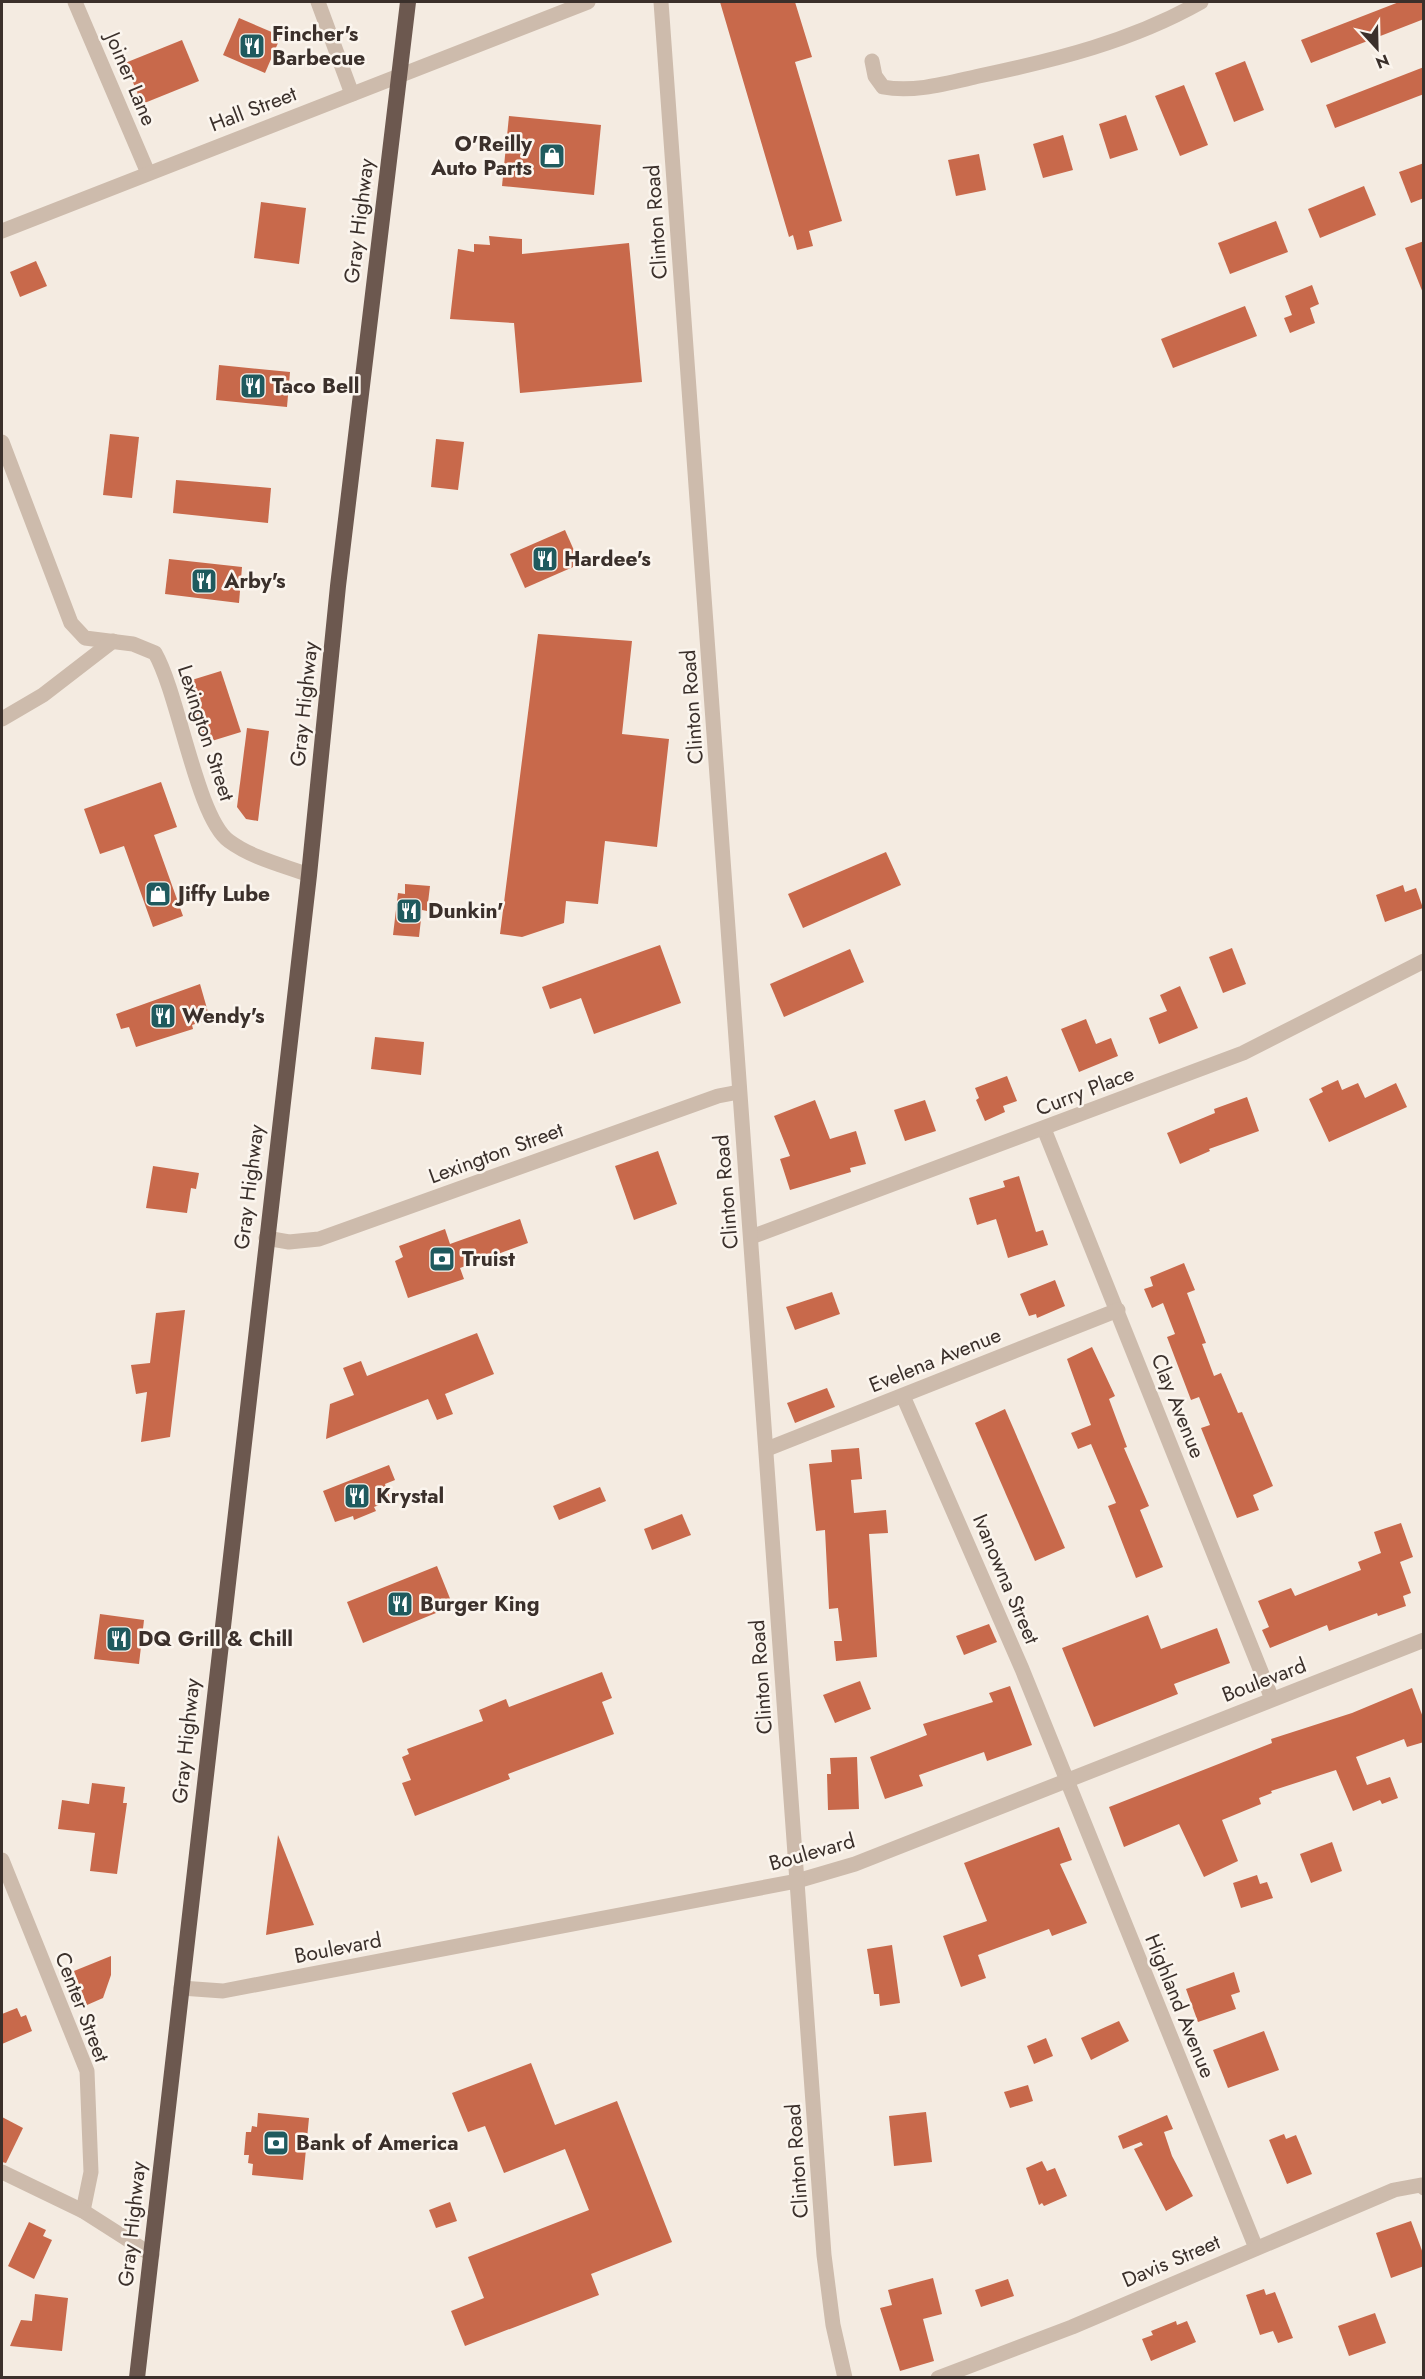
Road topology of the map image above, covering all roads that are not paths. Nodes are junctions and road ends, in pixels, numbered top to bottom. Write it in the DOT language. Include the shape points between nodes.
graph roads {
  1 [pos="75,2"];
  2 [pos="318,2"];
  3 [pos="408,2"];
  4 [pos="588,2"];
  5 [pos="661,2"];
  6 [pos="1201,2"];
  7 [pos="872,62"];
  8 [pos="399,76"];
  9 [pos="352,93"];
  10 [pos="148,173"];
  11 [pos="2,231"];
  12 [pos="2,442"];
  13 [pos="112,641"];
  14 [pos="2,718"];
  15 [pos="309,875"];
  16 [pos="1424,961"];
  17 [pos="739,1092"];
  18 [pos="1044,1129"];
  19 [pos="751,1237"];
  20 [pos="266,1238"];
  21 [pos="1118,1310"];
  22 [pos="903,1396"];
  23 [pos="767,1449"];
  24 [pos="1424,1640"];
  25 [pos="1272,1699"];
  26 [pos="1066,1780"];
  27 [pos="2,1860"];
  28 [pos="797,1881"];
  29 [pos="181,1988"];
  30 [pos="2,2172"];
  31 [pos="1422,2187"];
  32 [pos="82,2211"];
  33 [pos="1256,2247"];
  34 [pos="152,2255"];
  35 [pos="136,2378"];
  36 [pos="845,2378"];
  37 [pos="938,2378"];
  1 -- 10 [label="street, Joiner Lane"];
  2 -- 9 [label="street"];
  3 -- 8 [label="highway, Gray Highway"];
  4 -- 8 [label="street, Hall Street"];
  5 -- 17 [label="street, Clinton Road"];
  6 -- 7 [label="street" via="1109,44 959,80 897,89 883,87"];
  8 -- 9 [label="street, Hall Street"];
  8 -- 15 [label="highway, Gray Highway" via="338,586"];
  9 -- 10 [label="street, Hall Street"];
  10 -- 11 [label="street, Hall Street"];
  12 -- 13 [label="street, Lexington Street" via="71,623 85,638"];
  13 -- 14 [label="street" via="43,695"];
  13 -- 15 [label="street, Lexington Street" via="134,644 155,654 168,680 203,796 227,840 254,856"];
  15 -- 20 [label="highway, Gray Highway"];
  16 -- 18 [label="street, Curry Place" via="1243,1053"];
  17 -- 19 [label="street, Clinton Road"];
  17 -- 20 [label="street, Lexington Street" via="718,1096 319,1239 289,1242"];
  18 -- 19 [label="street, Curry Place"];
  18 -- 21 [label="street, Clay Avenue"];
  19 -- 23 [label="street, Clinton Road"];
  20 -- 29 [label="highway, Gray Highway"];
  21 -- 22 [label="street, Evelena Avenue"];
  21 -- 25 [label="street, Clay Avenue"];
  22 -- 23 [label="street, Evelena Avenue"];
  22 -- 26 [label="street, Ivanowna Street"];
  23 -- 28 [label="street, Clinton Road"];
  24 -- 25 [label="street, Boulevard"];
  25 -- 26 [label="street, Boulevard"];
  26 -- 28 [label="street, Boulevard" via="855,1864"];
  26 -- 33 [label="street, Highland Avenue"];
  27 -- 32 [label="street, Center Street" via="87,2071 91,2172"];
  28 -- 29 [label="street, Boulevard" via="223,1991"];
  28 -- 36 [label="street, Clinton Road" via="828,2294"];
  29 -- 34 [label="highway, Gray Highway"];
  30 -- 32 [label="street"];
  31 -- 33 [label="street, Davis Street" via="1394,2190"];
  32 -- 34 [label="street"];
  33 -- 37 [label="street, Davis Street" via="1072,2327"];
  34 -- 35 [label="highway, Gray Highway"];
}
